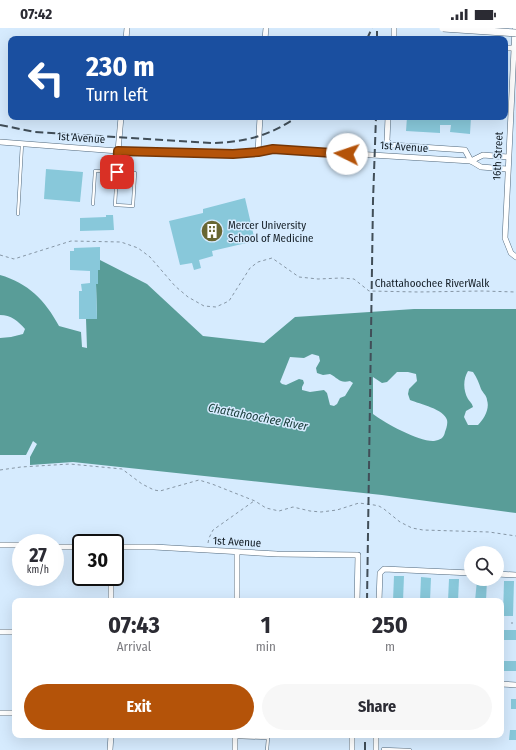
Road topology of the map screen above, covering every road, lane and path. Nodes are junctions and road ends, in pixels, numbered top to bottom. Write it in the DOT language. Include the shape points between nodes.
graph roads {
  1 [pos="443,28"];
  2 [pos="515,28"];
  3 [pos="516,33"];
  4 [pos="515,48"];
  5 [pos="121,120"];
  6 [pos="260,120"];
  7 [pos="388,120"];
  8 [pos="0,142"];
  9 [pos="22,144"];
  10 [pos="118,151"];
  11 [pos="258,152"];
  12 [pos="508,156"];
  13 [pos="471,161"];
  14 [pos="507,169"];
  15 [pos="117,172"];
  16 [pos="93,204"];
  17 [pos="18,214"];
  18 [pos="0,255"];
  19 [pos="516,257"];
  20 [pos="516,292"];
  21 [pos="0,470"];
  22 [pos="255,501"];
  23 [pos="516,536"];
  24 [pos="0,545"];
  25 [pos="12,545"];
  26 [pos="124,548"];
  27 [pos="207,550"];
  28 [pos="237,552"];
  29 [pos="464,573"];
  30 [pos="504,574"];
  31 [pos="516,575"];
  32 [pos="111,586"];
  33 [pos="111,598"];
  34 [pos="237,598"];
  35 [pos="357,598"];
  36 [pos="379,598"];
  37 [pos="0,632"];
  38 [pos="12,632"];
  39 [pos="504,684"];
  40 [pos="516,685"];
  41 [pos="12,713"];
  42 [pos="0,714"];
  43 [pos="111,738"];
  44 [pos="235,738"];
  45 [pos="268,738"];
  46 [pos="352,738"];
  47 [pos="376,738"];
  48 [pos="383,749"];
  49 [pos="110,750"];
  50 [pos="235,750"];
  51 [pos="267,750"];
  52 [pos="352,750"];
  53 [pos="376,750"];
  54 [pos="410,750"];
  1 -- 3 [label="main road, bridge"];
  2 -- 4 [label="street, 16th Street"];
  4 -- 12 [label="street, 16th Street"];
  5 -- 10 [label="street"];
  6 -- 11 [label="street"];
  7 -- 13 [label="street" via="386,141 391,145 465,150"];
  8 -- 9 [label="street, 1st Avenue"];
  9 -- 10 [label="street, 1st Avenue"];
  9 -- 17 [label="lane"];
  10 -- 11 [label="street, 1st Avenue" via="233,154"];
  10 -- 15 [label="lane"];
  11 -- 13 [label="street, 1st Avenue" via="273,149"];
  12 -- 13 [label="street, 1st Avenue" via="483,155"];
  12 -- 14 [label="street, 16th Street"];
  13 -- 14 [label="street, 1st Avenue" via="481,167"];
  14 -- 19 [label="street, 16th Street" via="504,238 511,253"];
  15 -- 15 [label="lane" via="115,205 133,206 135,173"];
  15 -- 16 [label="lane" via="95,171"];
  18 -- 20 [label="path, Chattahoochee RiverWalk" via="14,259 71,241 121,242 138,248 150,257 188,297 204,306 216,307 229,301 250,268 258,262 272,258 299,277 354,279 370,291"];
  21 -- 22 [label="path" via="21,466 70,464 122,469 154,490 160,491 199,480"];
  22 -- 23 [label="path" via="266,508 279,511 293,507 321,512 359,503 374,505 412,528"];
  22 -- 27 [label="path" via="213,530"];
  24 -- 25 [label="street"];
  26 -- 27 [label="street, 1st Avenue"];
  27 -- 28 [label="street, 1st Avenue"];
  28 -- 34 [label="street"];
  28 -- 35 [label="street, 1st Avenue" via="358,555"];
  29 -- 36 [label="street" via="384,570 380,573"];
  30 -- 31 [label="street"];
  32 -- 33 [label="street"];
  37 -- 38 [label="street"];
  39 -- 40 [label="street"];
  41 -- 42 [label="street"];
  43 -- 49 [label="street"];
  44 -- 50 [label="street"];
  45 -- 51 [label="lane"];
  46 -- 52 [label="street"];
  47 -- 53 [label="street"];
  48 -- 54 [label="lane"];
}
